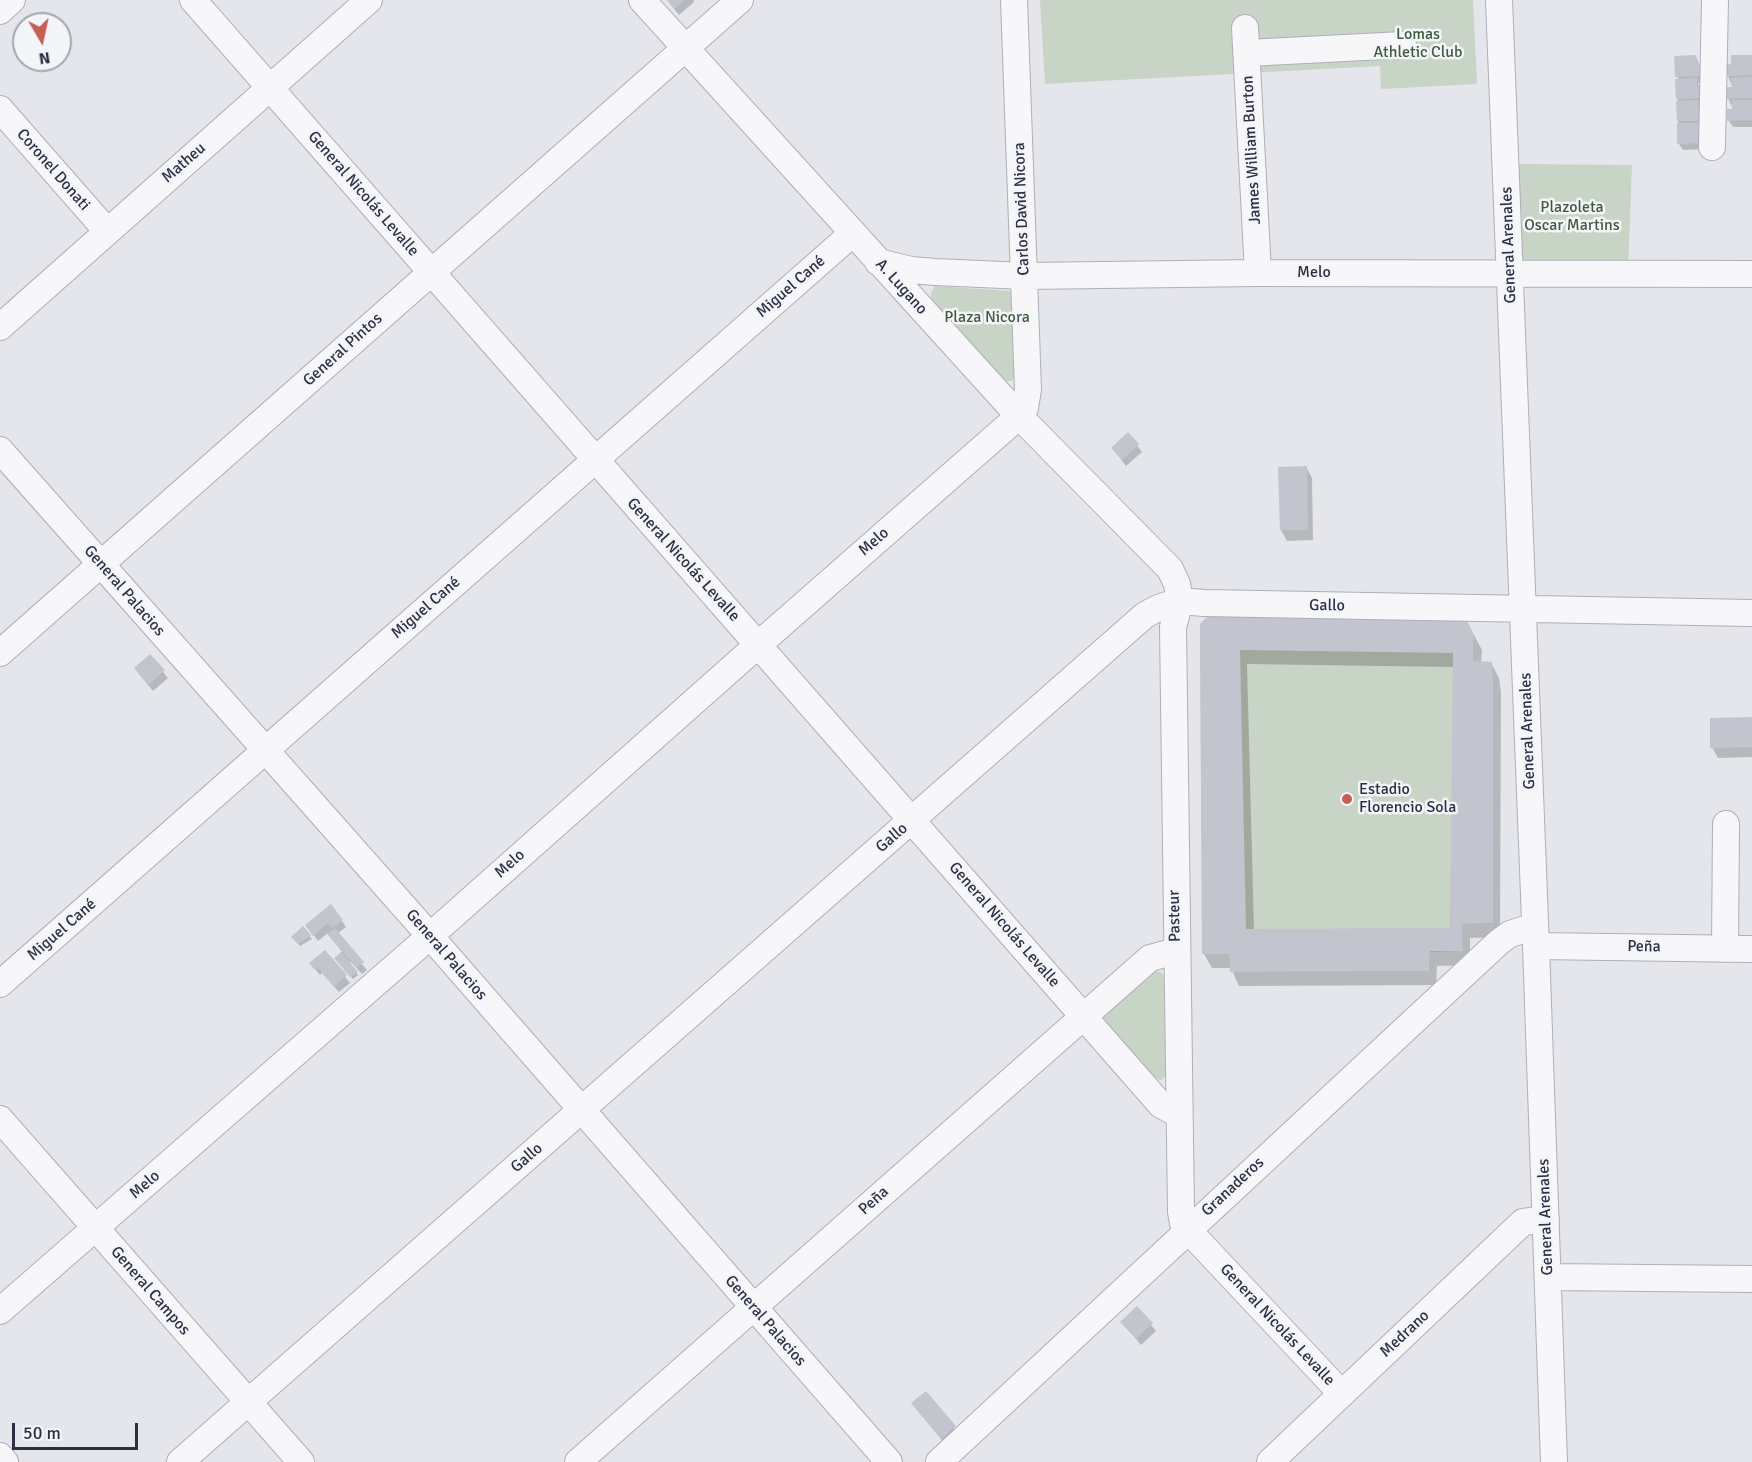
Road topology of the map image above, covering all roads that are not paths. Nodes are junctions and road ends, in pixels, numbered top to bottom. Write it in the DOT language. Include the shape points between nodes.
graph roads {
  1 [pos="12,0"];
  2 [pos="193,0"];
  3 [pos="369,0"];
  4 [pos="642,0"];
  5 [pos="740,0"];
  6 [pos="1014,0"];
  7 [pos="1499,0"];
  8 [pos="1715,0"];
  9 [pos="0,11"];
  10 [pos="1245,28"];
  11 [pos="1403,45"];
  12 [pos="685,47"];
  13 [pos="1247,53"];
  14 [pos="270,87"];
  15 [pos="0,109"];
  16 [pos="1712,147"];
  17 [pos="107,231"];
  18 [pos="853,233"];
  19 [pos="878,262"];
  20 [pos="431,272"];
  21 [pos="1258,273"];
  22 [pos="1510,273"];
  23 [pos="1752,274"];
  24 [pos="1025,276"];
  25 [pos="0,327"];
  26 [pos="1019,416"];
  27 [pos="0,450"];
  28 [pos="594,460"];
  29 [pos="101,565"];
  30 [pos="1179,601"];
  31 [pos="1524,609"];
  32 [pos="1752,613"];
  33 [pos="759,644"];
  34 [pos="0,653"];
  35 [pos="264,751"];
  36 [pos="912,820"];
  37 [pos="1726,824"];
  38 [pos="430,936"];
  39 [pos="1536,936"];
  40 [pos="1725,948"];
  41 [pos="1752,949"];
  42 [pos="1176,951"];
  43 [pos="0,984"];
  44 [pos="1083,1016"];
  45 [pos="581,1111"];
  46 [pos="1178,1114"];
  47 [pos="0,1119"];
  48 [pos="1546,1219"];
  49 [pos="95,1228"];
  50 [pos="1188,1229"];
  51 [pos="1548,1277"];
  52 [pos="1752,1279"];
  53 [pos="754,1308"];
  54 [pos="0,1311"];
  55 [pos="1342,1395"];
  56 [pos="248,1402"];
  57 [pos="0,1456"];
  58 [pos="5,1462"];
  59 [pos="180,1462"];
  60 [pos="301,1462"];
  61 [pos="578,1462"];
  62 [pos="889,1462"];
  63 [pos="939,1462"];
  64 [pos="1270,1462"];
  65 [pos="1554,1462"];
  1 -- 9 [label="street"];
  2 -- 14 [label="street, General Nicolás Levalle"];
  3 -- 14 [label="street, Matheu"];
  4 -- 12 [label="street, A. Lugano"];
  5 -- 12 [label="street, General Pintos"];
  6 -- 24 [label="street, Carlos David Nicora"];
  7 -- 22 [label="street, General Arenales"];
  8 -- 16 [label="street"];
  10 -- 13 [label="street, James William Burton"];
  11 -- 13 [label="street"];
  12 -- 18 [label="street, A. Lugano"];
  12 -- 20 [label="street, General Pintos"];
  13 -- 21 [label="street, James William Burton"];
  14 -- 17 [label="street, Matheu"];
  14 -- 20 [label="street, General Nicolás Levalle"];
  15 -- 17 [label="street, Coronel Donati"];
  17 -- 25 [label="street, Matheu"];
  18 -- 19 [label="street, A. Lugano"];
  18 -- 28 [label="street, Miguel Cané"];
  19 -- 24 [label="street, Melo" via="911,270"];
  19 -- 26 [label="street, A. Lugano"];
  20 -- 28 [label="street, General Nicolás Levalle"];
  20 -- 29 [label="street, General Pintos"];
  21 -- 22 [label="street, Melo"];
  21 -- 24 [label="street, Melo"];
  22 -- 23 [label="street, Melo"];
  22 -- 31 [label="street, General Arenales"];
  24 -- 26 [label="street, Carlos David Nicora" via="1028,389 1025,408"];
  26 -- 30 [label="street, A. Lugano" via="1170,569"];
  26 -- 33 [label="street, Melo"];
  27 -- 29 [label="street, General Palacios"];
  28 -- 33 [label="street, General Nicolás Levalle"];
  28 -- 35 [label="street, Miguel Cané"];
  29 -- 34 [label="street, General Pintos"];
  29 -- 35 [label="street, General Palacios"];
  30 -- 31 [label="street, Gallo"];
  30 -- 36 [label="street, Gallo" via="1145,615"];
  30 -- 42 [label="street, Pasteur" via="1173,627"];
  31 -- 32 [label="street, Gallo"];
  31 -- 39 [label="street, General Arenales"];
  33 -- 36 [label="street, General Nicolás Levalle"];
  33 -- 38 [label="street, Melo"];
  35 -- 38 [label="street, General Palacios"];
  35 -- 43 [label="street, Miguel Cané"];
  36 -- 44 [label="street, General Nicolás Levalle"];
  36 -- 45 [label="street, Gallo"];
  37 -- 40 [label="street"];
  38 -- 45 [label="street, General Palacios"];
  38 -- 49 [label="street, Melo"];
  39 -- 40 [label="street, Peña"];
  39 -- 48 [label="street, General Arenales"];
  39 -- 50 [label="street, Granaderos" via="1510,934 1499,942"];
  40 -- 41 [label="street, Peña"];
  42 -- 44 [label="street, Peña" via="1150,958"];
  42 -- 46 [label="street, Pasteur"];
  44 -- 46 [label="street, General Nicolás Levalle" via="1161,1106"];
  44 -- 53 [label="street, Peña"];
  45 -- 53 [label="street, General Palacios"];
  45 -- 56 [label="street, Gallo"];
  46 -- 50 [label="street, Pasteur" via="1181,1212"];
  47 -- 49 [label="street, General Campos"];
  48 -- 51 [label="street, General Arenales"];
  48 -- 55 [label="street, Medrano" via="1523,1222"];
  49 -- 54 [label="street, Melo"];
  49 -- 56 [label="street, General Campos"];
  50 -- 55 [label="street, General Nicolás Levalle"];
  50 -- 63 [label="street, Granaderos"];
  51 -- 52 [label="street"];
  51 -- 65 [label="street, General Arenales"];
  53 -- 61 [label="street, Peña"];
  53 -- 62 [label="street, General Palacios"];
  55 -- 64 [label="street, Medrano"];
  56 -- 59 [label="street, Gallo"];
  56 -- 60 [label="street, General Campos"];
  57 -- 58 [label="street"];
}
